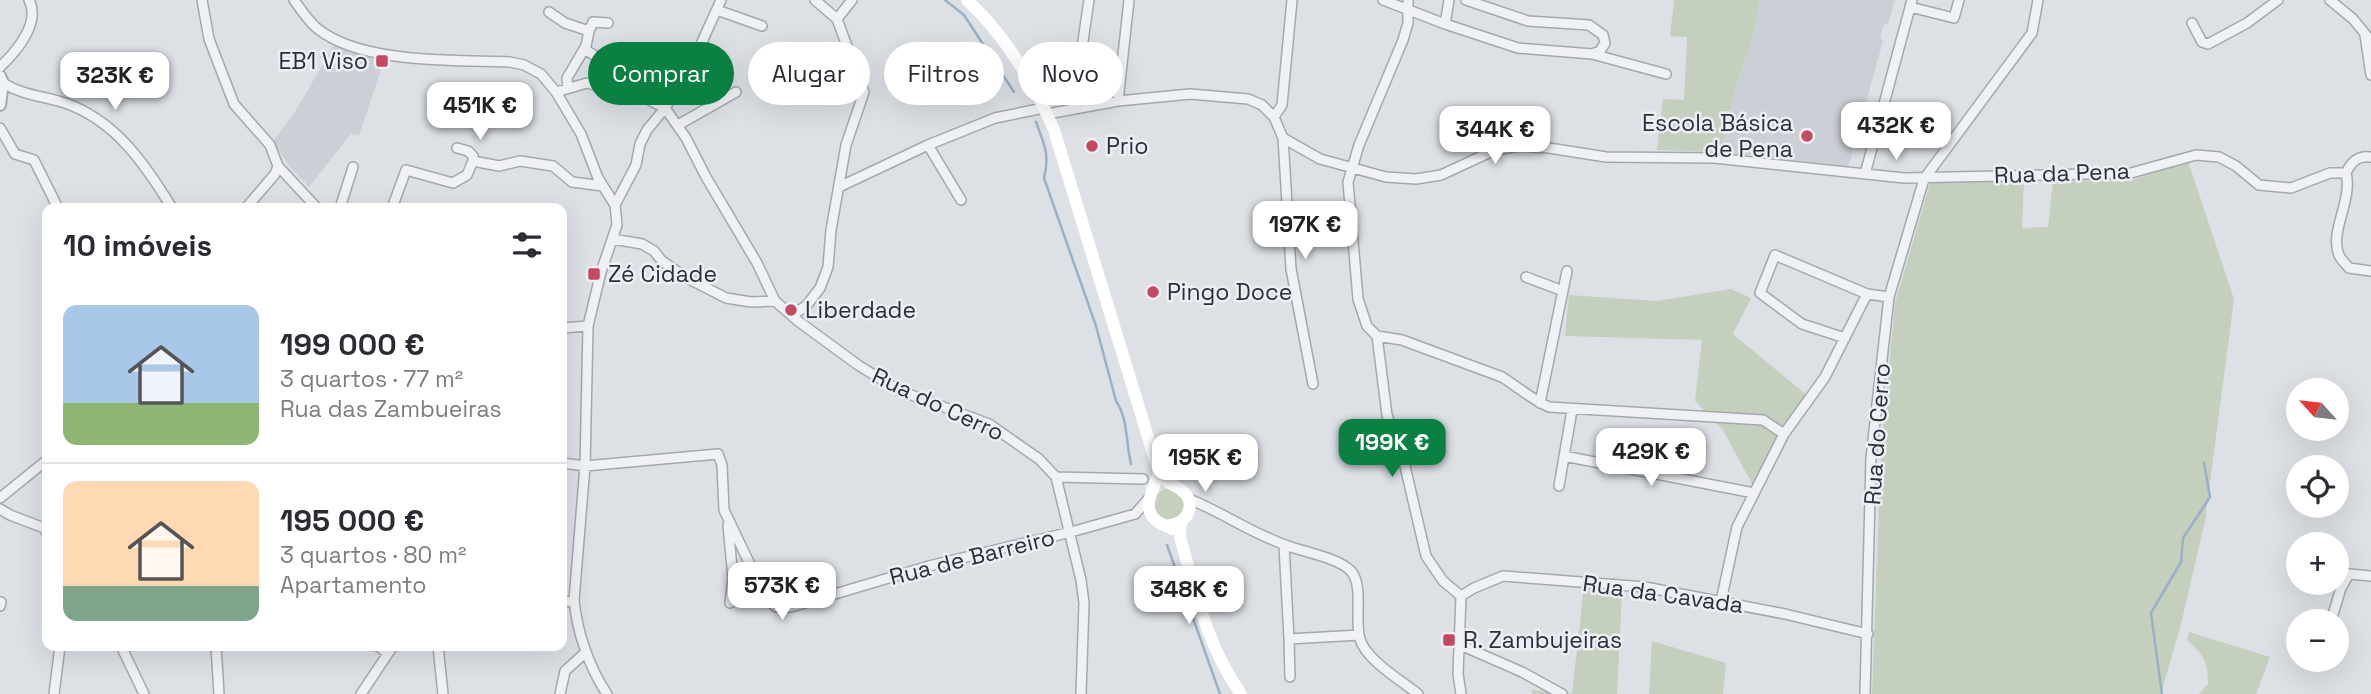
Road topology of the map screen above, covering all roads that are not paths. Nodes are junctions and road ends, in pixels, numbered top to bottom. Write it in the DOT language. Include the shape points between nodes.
graph roads {
  1 [pos="29,0"];
  2 [pos="202,0"];
  3 [pos="294,0"];
  4 [pos="815,0"];
  5 [pos="852,0"];
  6 [pos="967,0"];
  7 [pos="1089,0"];
  8 [pos="1129,0"];
  9 [pos="1292,0"];
  10 [pos="1383,0"];
  11 [pos="1448,0"];
  12 [pos="1466,0"];
  13 [pos="1958,0"];
  14 [pos="2038,0"];
  15 [pos="2278,0"];
  16 [pos="2334,2"];
  17 [pos="1911,3"];
  18 [pos="719,5"];
  19 [pos="1408,5"];
  20 [pos="549,12"];
  21 [pos="837,19"];
  22 [pos="608,23"];
  23 [pos="2192,23"];
  24 [pos="1445,24"];
  25 [pos="762,26"];
  26 [pos="589,31"];
  27 [pos="2369,35"];
  28 [pos="584,48"];
  29 [pos="588,51"];
  30 [pos="1592,54"];
  31 [pos="1123,55"];
  32 [pos="0,67"];
  33 [pos="1667,74"];
  34 [pos="2371,75"];
  35 [pos="1,79"];
  36 [pos="568,88"];
  37 [pos="556,92"];
  38 [pos="736,92"];
  39 [pos="1123,100"];
  40 [pos="1093,105"];
  41 [pos="0,106"];
  42 [pos="665,108"];
  43 [pos="1073,109"];
  44 [pos="1046,111"];
  45 [pos="1274,117"];
  46 [pos="678,125"];
  47 [pos="0,128"];
  48 [pos="1283,138"];
  49 [pos="928,145"];
  50 [pos="457,148"];
  51 [pos="2371,157"];
  52 [pos="474,161"];
  53 [pos="278,166"];
  54 [pos="353,167"];
  55 [pos="1352,167"];
  56 [pos="2346,173"];
  57 [pos="1865,174"];
  58 [pos="1924,178"];
  59 [pos="603,186"];
  60 [pos="839,187"];
  61 [pos="961,200"];
  62 [pos="56,203"];
  63 [pos="169,203"];
  64 [pos="250,203"];
  65 [pos="312,203"];
  66 [pos="342,203"];
  67 [pos="394,203"];
  68 [pos="615,205"];
  69 [pos="613,239"];
  70 [pos="1567,271"];
  71 [pos="2371,271"];
  72 [pos="1526,277"];
  73 [pos="1563,291"];
  74 [pos="1867,294"];
  75 [pos="1889,297"];
  76 [pos="775,301"];
  77 [pos="793,315"];
  78 [pos="588,326"];
  79 [pos="567,328"];
  80 [pos="1377,336"];
  81 [pos="1845,338"];
  82 [pos="1312,384"];
  83 [pos="1540,403"];
  84 [pos="1572,410"];
  85 [pos="1783,434"];
  86 [pos="1564,456"];
  87 [pos="42,464"];
  88 [pos="567,464"];
  89 [pos="585,466"];
  90 [pos="1159,473"];
  91 [pos="1056,477"];
  92 [pos="1143,479"];
  93 [pos="1170,484"];
  94 [pos="1559,486"];
  95 [pos="1754,493"];
  96 [pos="1151,495"];
  97 [pos="0,498"];
  98 [pos="0,509"];
  99 [pos="1135,514"];
  100 [pos="1176,516"];
  101 [pos="729,521"];
  102 [pos="42,527"];
  103 [pos="1071,532"];
  104 [pos="1284,545"];
  105 [pos="2349,574"];
  106 [pos="2371,576"];
  107 [pos="1461,596"];
  108 [pos="574,600"];
  109 [pos="1721,601"];
  110 [pos="567,602"];
  111 [pos="730,603"];
  112 [pos="1868,634"];
  113 [pos="1359,635"];
  114 [pos="1289,639"];
  115 [pos="1458,644"];
  116 [pos="59,651"];
  117 [pos="123,651"];
  118 [pos="216,651"];
  119 [pos="389,651"];
  120 [pos="439,651"];
  121 [pos="586,652"];
  122 [pos="1290,677"];
  123 [pos="54,694"];
  124 [pos="144,694"];
  125 [pos="219,694"];
  126 [pos="361,694"];
  127 [pos="443,694"];
  128 [pos="560,694"];
  129 [pos="607,694"];
  130 [pos="1081,694"];
  131 [pos="1241,694"];
  132 [pos="1418,694"];
  133 [pos="1461,694"];
  134 [pos="1562,694"];
  135 [pos="1865,694"];
  1 -- 32 [label="street" via="33,11 24,38"];
  2 -- 53 [label="street" via="209,39 234,104 270,145"];
  3 -- 37 [label="street" via="318,29 337,41 402,58 524,65 541,74"];
  4 -- 21 [label="street"];
  5 -- 21 [label="street"];
  6 -- 44 [label="main road" via="1005,43"];
  7 -- 43 [label="street"];
  8 -- 31 [label="street"];
  9 -- 45 [label="street" via="1282,105"];
  10 -- 19 [label="street"];
  11 -- 24 [label="street"];
  12 -- 30 [label="street" via="1528,21 1589,25 1603,34 1605,43"];
  13 -- 17 [label="street" via="1954,18"];
  14 -- 58 [label="street" via="2032,33"];
  15 -- 23 [label="street" via="2208,44 2202,42"];
  16 -- 27 [label="street"];
  17 -- 57 [label="street"];
  18 -- 25 [label="street"];
  18 -- 42 [label="street"];
  19 -- 24 [label="street"];
  19 -- 55 [label="street" via="1403,40"];
  20 -- 26 [label="street"];
  21 -- 60 [label="street" via="864,92 846,145"];
  22 -- 26 [label="street" via="593,22"];
  24 -- 30 [label="street" via="1518,48"];
  26 -- 28 [label="street"];
  27 -- 34 [label="street"];
  28 -- 29 [label="street"];
  28 -- 36 [label="street" via="568,78"];
  30 -- 33 [label="street"];
  35 -- 41 [label="street"];
  35 -- 63 [label="street" via="15,91 64,103 109,127 133,151"];
  36 -- 37 [label="street"];
  36 -- 42 [label="street" via="587,83 636,94"];
  37 -- 59 [label="street" via="581,134"];
  38 -- 46 [label="street"];
  39 -- 45 [label="street" via="1227,96 1262,105"];
  40 -- 43 [label="street"];
  42 -- 46 [label="street"];
  42 -- 68 [label="street" via="647,130"];
  43 -- 44 [label="street"];
  44 -- 49 [label="street" via="995,118"];
  44 -- 90 [label="main road"];
  45 -- 48 [label="street"];
  46 -- 76 [label="street"];
  47 -- 62 [label="street" via="15,154 34,160"];
  48 -- 55 [label="street, Rua da Pena" via="1320,159"];
  48 -- 82 [label="street" via="1291,269"];
  49 -- 60 [label="street"];
  49 -- 61 [label="street"];
  50 -- 52 [label="street" via="468,151"];
  51 -- 56 [label="street, Rua da Pena" via="2351,162"];
  52 -- 59 [label="street" via="553,166 572,182"];
  52 -- 67 [label="street" via="467,174 453,183 406,170"];
  53 -- 64 [label="street"];
  53 -- 65 [label="street"];
  54 -- 66 [label="street"];
  55 -- 57 [label="street, Rua da Pena" via="1386,177 1416,179 1441,174 1495,150 1519,146 1606,157 1714,158"];
  55 -- 80 [label="street" via="1348,182 1358,299 1367,326"];
  56 -- 58 [label="street, Rua da Pena" via="2330,173 2291,188 2259,185 2219,157 2196,155 2131,173"];
  56 -- 71 [label="street" via="2348,192 2339,255 2349,268"];
  57 -- 58 [label="street, Rua da Pena"];
  58 -- 75 [label="street, Rua do Cerro"];
  59 -- 68 [label="street"];
  60 -- 77 [label="street" via="828,267 820,288"];
  68 -- 69 [label="street"];
  69 -- 76 [label="street" via="642,244 685,277 726,298"];
  69 -- 78 [label="street"];
  70 -- 73 [label="street"];
  72 -- 73 [label="street"];
  73 -- 83 [label="street"];
  74 -- 75 [label="street"];
  74 -- 81 [label="street"];
  74 -- 81 [label="street" via="1775,256 1760,293 1802,324"];
  75 -- 112 [label="street, Rua do Cerro" via="1871,458"];
  76 -- 77 [label="street, Rua do Cerro"];
  77 -- 91 [label="street, Rua do Cerro" via="898,390 989,424 1039,459"];
  78 -- 79 [label="street"];
  78 -- 89 [label="street"];
  80 -- 83 [label="street" via="1402,340 1502,377"];
  80 -- 107 [label="street" via="1387,415 1404,462 1426,556 1443,581"];
  81 -- 85 [label="street" via="1825,377"];
  83 -- 84 [label="street"];
  84 -- 85 [label="street" via="1763,420"];
  84 -- 86 [label="street"];
  85 -- 95 [label="street"];
  86 -- 94 [label="street"];
  86 -- 95 [label="street"];
  87 -- 97 [label="street"];
  88 -- 89 [label="street"];
  89 -- 101 [label="street, Rua de Barreiro" via="718,453"];
  89 -- 108 [label="street"];
  90 -- 93 [label="main road"];
  90 -- 96 [label="main road"];
  91 -- 92 [label="street"];
  91 -- 103 [label="street"];
  93 -- 96 [label="main road"];
  93 -- 100 [label="main road" via="1182,488"];
  95 -- 109 [label="street" via="1737,527"];
  96 -- 99 [label="street"];
  96 -- 100 [label="main road" via="1149,510"];
  98 -- 102 [label="street"];
  99 -- 100 [label="street"];
  99 -- 103 [label="street, Rua de Barreiro"];
  100 -- 104 [label="street" via="1206,506"];
  100 -- 131 [label="main road" via="1212,643"];
  101 -- 103 [label="street, Rua de Barreiro" via="766,598 776,607 791,607 929,566"];
  101 -- 111 [label="street"];
  103 -- 130 [label="street" via="1083,603"];
  104 -- 113 [label="street" via="1350,570 1356,580"];
  104 -- 114 [label="street"];
  105 -- 106 [label="street"];
  107 -- 109 [label="street, Rua da Cavada" via="1503,576 1645,587"];
  107 -- 115 [label="street"];
  108 -- 110 [label="street"];
  108 -- 121 [label="street"];
  109 -- 112 [label="street, Rua da Cavada"];
  112 -- 135 [label="street, Rua do Cerro"];
  113 -- 114 [label="street"];
  113 -- 132 [label="street" via="1368,653"];
  114 -- 122 [label="street"];
  115 -- 133 [label="street"];
  115 -- 134 [label="street"];
  116 -- 123 [label="street"];
  117 -- 124 [label="street"];
  118 -- 125 [label="street"];
  119 -- 126 [label="street"];
  120 -- 127 [label="street"];
  121 -- 128 [label="street" via="565,671"];
  121 -- 129 [label="street"];
}
